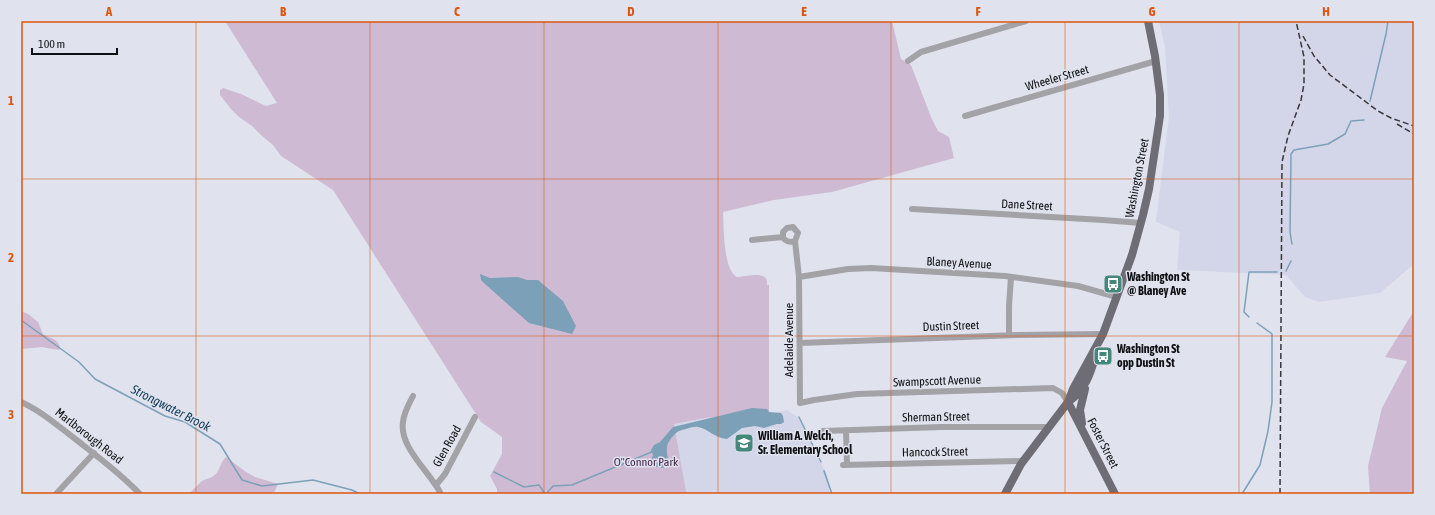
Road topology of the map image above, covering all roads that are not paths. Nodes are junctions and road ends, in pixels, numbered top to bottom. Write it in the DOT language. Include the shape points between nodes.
graph roads {
  1 [pos="1026,21"];
  2 [pos="1148,21"];
  3 [pos="908,61"];
  4 [pos="1156,61"];
  5 [pos="965,116"];
  6 [pos="912,209"];
  7 [pos="1141,223"];
  8 [pos="783,237"];
  9 [pos="752,240"];
  10 [pos="795,241"];
  11 [pos="799,276"];
  12 [pos="1011,277"];
  13 [pos="1117,297"];
  14 [pos="1103,334"];
  15 [pos="1009,335"];
  16 [pos="800,343"];
  17 [pos="1088,379"];
  18 [pos="413,396"];
  19 [pos="21,402"];
  20 [pos="1068,402"];
  21 [pos="800,403"];
  22 [pos="476,417"];
  23 [pos="1050,426"];
  24 [pos="823,431"];
  25 [pos="846,431"];
  26 [pos="1085,433"];
  27 [pos="94,453"];
  28 [pos="1023,461"];
  29 [pos="436,485"];
  30 [pos="58,493"];
  31 [pos="140,494"];
  32 [pos="441,494"];
  33 [pos="1004,494"];
  34 [pos="1114,494"];
  1 -- 3 [label="street" via="921,52"];
  2 -- 4 [label="main road, Washington Street"];
  4 -- 5 [label="street, Wheeler Street"];
  4 -- 7 [label="main road, Washington Street" via="1160,116"];
  6 -- 7 [label="street, Dane Street"];
  7 -- 13 [label="main road, Washington Street"];
  8 -- 9 [label="street"];
  8 -- 10 [label="street" via="787,242"];
  8 -- 10 [label="street" via="783,232 793,227 798,233"];
  10 -- 11 [label="street, Adelaide Avenue"];
  11 -- 12 [label="street, Blaney Avenue" via="871,268"];
  11 -- 16 [label="street, Adelaide Avenue"];
  12 -- 13 [label="street, Blaney Avenue" via="1078,286"];
  12 -- 15 [label="street"];
  13 -- 14 [label="main road, Washington Street"];
  14 -- 15 [label="street, Dustin Street"];
  14 -- 17 [label="main road, Washington Street"];
  14 -- 20 [label="main road, Washington Street"];
  15 -- 16 [label="street, Dustin Street"];
  16 -- 21 [label="street, Adelaide Avenue"];
  17 -- 20 [label="main road, Washington Street" via="1077,397"];
  17 -- 26 [label="main road" via="1080,410"];
  18 -- 29 [label="street" via="404,416 403,434"];
  19 -- 27 [label="street, Marlborough Road" via="42,414"];
  20 -- 21 [label="street, Swampscott Avenue" via="1062,393 1052,388 857,394"];
  20 -- 23 [label="main road, Washington Street"];
  20 -- 26 [label="main road, Foster Street"];
  22 -- 29 [label="street, Glen Road" via="445,474"];
  23 -- 25 [label="street, Sherman Street"];
  23 -- 28 [label="main road, Washington Street"];
  24 -- 25 [label="street, Sherman Street"];
  25 -- 28 [label="street, Hancock Street" via="845,465"];
  26 -- 34 [label="main road, Foster Street"];
  27 -- 30 [label="street"];
  27 -- 31 [label="street, Marlborough Road"];
  28 -- 33 [label="main road, Washington Street"];
  29 -- 32 [label="street"];
}
